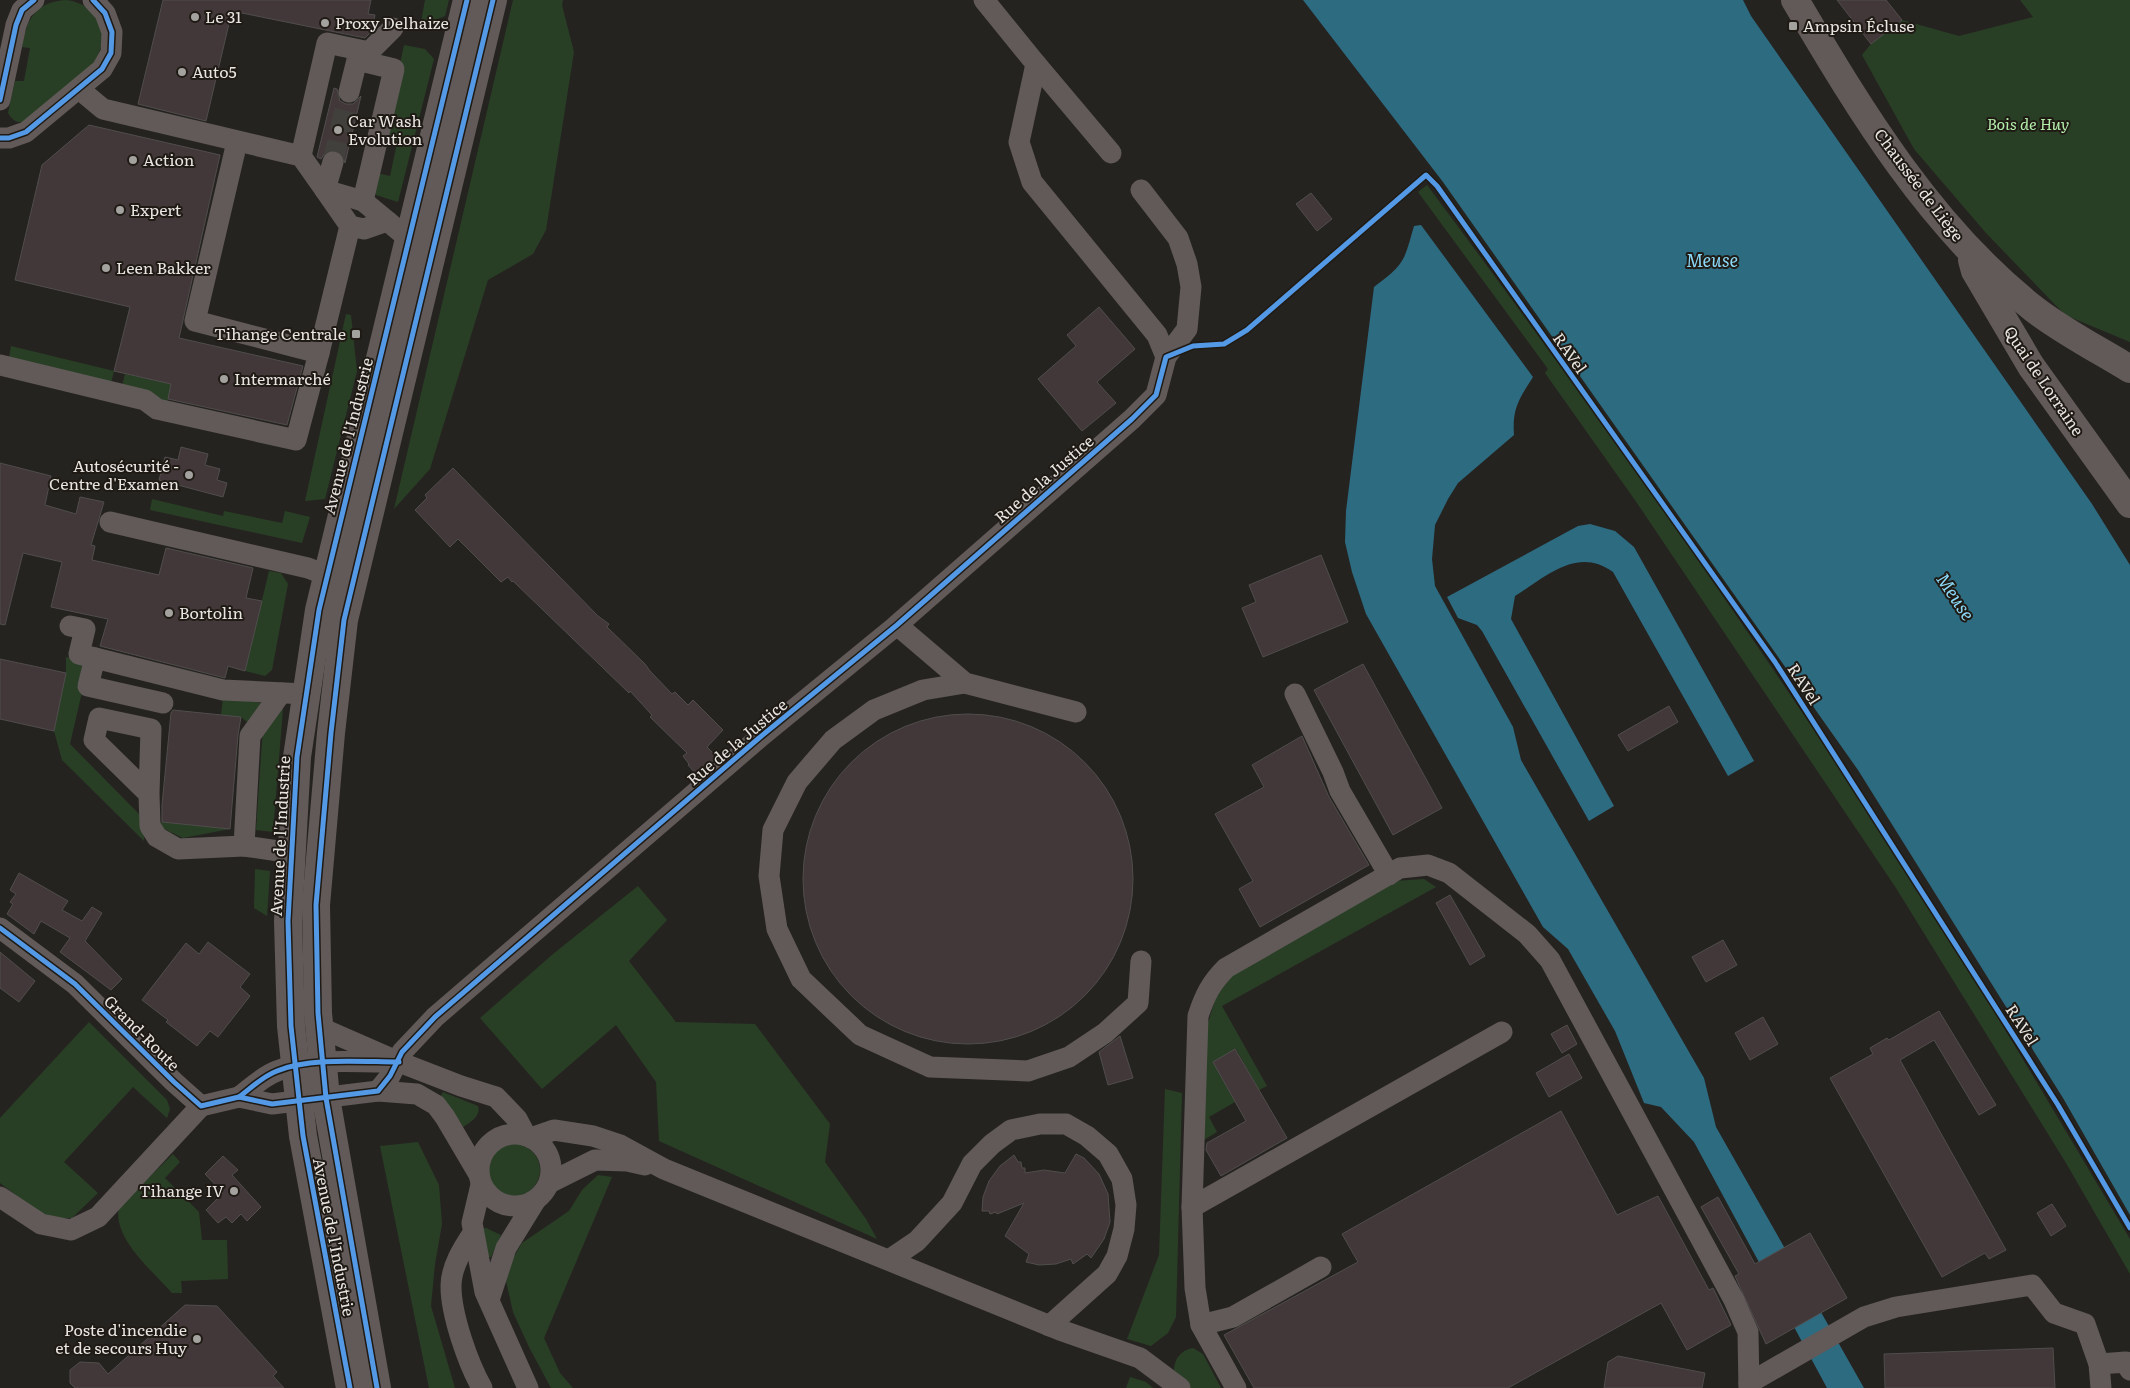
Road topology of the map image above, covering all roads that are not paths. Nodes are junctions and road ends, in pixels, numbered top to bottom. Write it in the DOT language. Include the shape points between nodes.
graph roads {
  1 [pos="34,0"];
  2 [pos="93,0"];
  3 [pos="467,0"];
  4 [pos="493,0"];
  5 [pos="984,0"];
  6 [pos="1795,0"];
  7 [pos="393,28"];
  8 [pos="1036,64"];
  9 [pos="79,88"];
  10 [pos="349,92"];
  11 [pos="0,100"];
  12 [pos="0,138"];
  13 [pos="237,142"];
  14 [pos="1111,152"];
  15 [pos="301,156"];
  16 [pos="333,162"];
  17 [pos="325,190"];
  18 [pos="1141,190"];
  19 [pos="362,201"];
  20 [pos="387,221"];
  21 [pos="350,226"];
  22 [pos="421,242"];
  23 [pos="1969,251"];
  24 [pos="319,353"];
  25 [pos="1166,357"];
  26 [pos="0,365"];
  27 [pos="2130,369"];
  28 [pos="2130,504"];
  29 [pos="110,522"];
  30 [pos="339,580"];
  31 [pos="897,625"];
  32 [pos="70,626"];
  33 [pos="95,658"];
  34 [pos="964,684"];
  35 [pos="293,693"];
  36 [pos="1295,694"];
  37 [pos="162,703"];
  38 [pos="1076,712"];
  39 [pos="149,794"];
  40 [pos="244,846"];
  41 [pos="292,853"];
  42 [pos="1389,874"];
  43 [pos="0,928"];
  44 [pos="1141,961"];
  45 [pos="319,1027"];
  46 [pos="1502,1032"];
  47 [pos="399,1062"];
  48 [pos="322,1063"];
  49 [pos="295,1066"];
  50 [pos="378,1091"];
  51 [pos="240,1097"];
  52 [pos="326,1098"];
  53 [pos="290,1102"];
  54 [pos="201,1106"];
  55 [pos="528,1137"];
  56 [pos="664,1169"];
  57 [pos="480,1179"];
  58 [pos="549,1183"];
  59 [pos="0,1197"];
  60 [pos="535,1201"];
  61 [pos="1192,1207"];
  62 [pos="473,1233"];
  63 [pos="888,1260"];
  64 [pos="1321,1267"];
  65 [pos="490,1300"];
  66 [pos="1201,1325"];
  67 [pos="1049,1326"];
  68 [pos="2099,1364"];
  69 [pos="2130,1370"];
  70 [pos="1749,1385"];
  71 [pos="350,1388"];
  72 [pos="377,1388"];
  73 [pos="482,1388"];
  74 [pos="528,1388"];
  75 [pos="1180,1388"];
  76 [pos="1236,1388"];
  77 [pos="2101,1388"];
  1 -- 11 [label="street" via="22,10 16,25"];
  2 -- 9 [label="street" via="105,13 112,32 111,53 102,69"];
  3 -- 22 [label="main road, Avenue de l'Industrie"];
  4 -- 22 [label="main road, Avenue de l'Industrie"];
  5 -- 8 [label="street"];
  6 -- 23 [label="main road, Chaussée de Liège" via="1833,64 1906,172 1937,215"];
  7 -- 15 [label="street" via="369,52 327,43"];
  8 -- 14 [label="street"];
  8 -- 25 [label="street" via="1019,142 1032,182 1157,335"];
  9 -- 12 [label="street" via="26,132"];
  9 -- 13 [label="street" via="103,109"];
  10 -- 19 [label="street" via="357,60 394,69"];
  13 -- 15 [label="street"];
  13 -- 24 [label="street" via="195,322"];
  15 -- 17 [label="street"];
  16 -- 17 [label="street"];
  17 -- 19 [label="street"];
  17 -- 21 [label="street"];
  18 -- 25 [label="street, Rue de la Justice" via="1178,238 1191,287 1187,330"];
  19 -- 20 [label="street"];
  20 -- 21 [label="street" via="364,229"];
  20 -- 22 [label="street"];
  21 -- 24 [label="street"];
  22 -- 30 [label="main road, Avenue de l'Industrie"];
  23 -- 27 [label="main road, Chaussée de Liège" via="2035,309"];
  23 -- 28 [label="main road, Quai de Lorraine" via="1975,271 2031,366"];
  24 -- 26 [label="street" via="296,440 157,408 145,400"];
  25 -- 31 [label="street, Rue de la Justice" via="1156,395 1138,413"];
  29 -- 30 [label="street" via="308,568"];
  30 -- 35 [label="main road, Avenue de l'Industrie" via="319,610"];
  30 -- 45 [label="main road, Avenue de l'Industrie" via="344,620 316,905"];
  31 -- 34 [label="street"];
  31 -- 47 [label="street, Rue de la Justice" via="759,738 435,1017 402,1052"];
  32 -- 33 [label="street" via="85,629 79,654"];
  33 -- 35 [label="street" via="223,690"];
  33 -- 37 [label="street" via="88,686"];
  34 -- 38 [label="street"];
  34 -- 44 [label="street" via="923,690 874,710 834,740 797,782 772,830 769,876 777,929 801,979 860,1035 930,1068 1028,1071 1069,1056 1105,1033 1138,1003"];
  35 -- 40 [label="street" via="250,736"];
  35 -- 41 [label="main road, Avenue de l'Industrie" via="297,757"];
  36 -- 42 [label="street" via="1340,791"];
  39 -- 40 [label="street" via="150,826 157,837 178,849"];
  40 -- 41 [label="street"];
  41 -- 49 [label="main road, Avenue de l'Industrie" via="288,921 290,1015"];
  42 -- 61 [label="street" via="1226,968 1214,980 1198,1016"];
  42 -- 70 [label="street" via="1400,868 1428,865 1449,873 1527,934 1550,960 1734,1300 1748,1332"];
  43 -- 54 [label="street, Grand-Route" via="75,984"];
  45 -- 47 [label="street"];
  45 -- 48 [label="main road, Avenue de l'Industrie"];
  46 -- 61 [label="street"];
  47 -- 48 [label="street"];
  47 -- 50 [label="street, Rue de la Justice"];
  47 -- 55 [label="street" via="496,1097 517,1119"];
  48 -- 49 [label="street"];
  48 -- 52 [label="main road, Avenue de l'Industrie"];
  49 -- 51 [label="street" via="268,1075"];
  49 -- 53 [label="main road, Avenue de l'Industrie"];
  50 -- 52 [label="street"];
  50 -- 57 [label="street" via="417,1094 436,1105"];
  51 -- 53 [label="street" via="272,1104"];
  51 -- 54 [label="street"];
  52 -- 53 [label="street"];
  52 -- 72 [label="main road, Avenue de l'Industrie"];
  53 -- 71 [label="main road, Avenue de l'Industrie"];
  54 -- 59 [label="street" via="136,1163 98,1217 71,1230 41,1224"];
  55 -- 56 [label="street" via="554,1130 593,1136 620,1145"];
  55 -- 57 [label="street" via="510,1134 491,1143 478,1164"];
  55 -- 58 [label="street" via="540,1144 550,1161"];
  56 -- 58 [label="street" via="627,1160 595,1160"];
  56 -- 63 [label="street"];
  57 -- 60 [label="street" via="495,1202 520,1207"];
  57 -- 62 [label="street"];
  58 -- 60 [label="street"];
  60 -- 65 [label="street" via="506,1248"];
  61 -- 66 [label="street" via="1195,1288"];
  62 -- 65 [label="street" via="485,1292"];
  62 -- 73 [label="street" via="459,1256 451,1285 458,1330"];
  63 -- 67 [label="street"];
  63 -- 67 [label="street" via="916,1241 952,1204 972,1164 992,1144 1011,1130 1040,1124 1066,1124 1108,1154 1122,1179 1126,1204 1124,1229 1117,1256 1107,1274"];
  64 -- 66 [label="street" via="1234,1317"];
  65 -- 74 [label="street"];
  66 -- 76 [label="street"];
  67 -- 75 [label="street" via="1140,1358"];
  68 -- 69 [label="street" via="2126,1362"];
  68 -- 70 [label="street" via="2085,1324 2054,1313 2032,1285 1896,1307 1864,1317"];
  68 -- 77 [label="street"];
}
